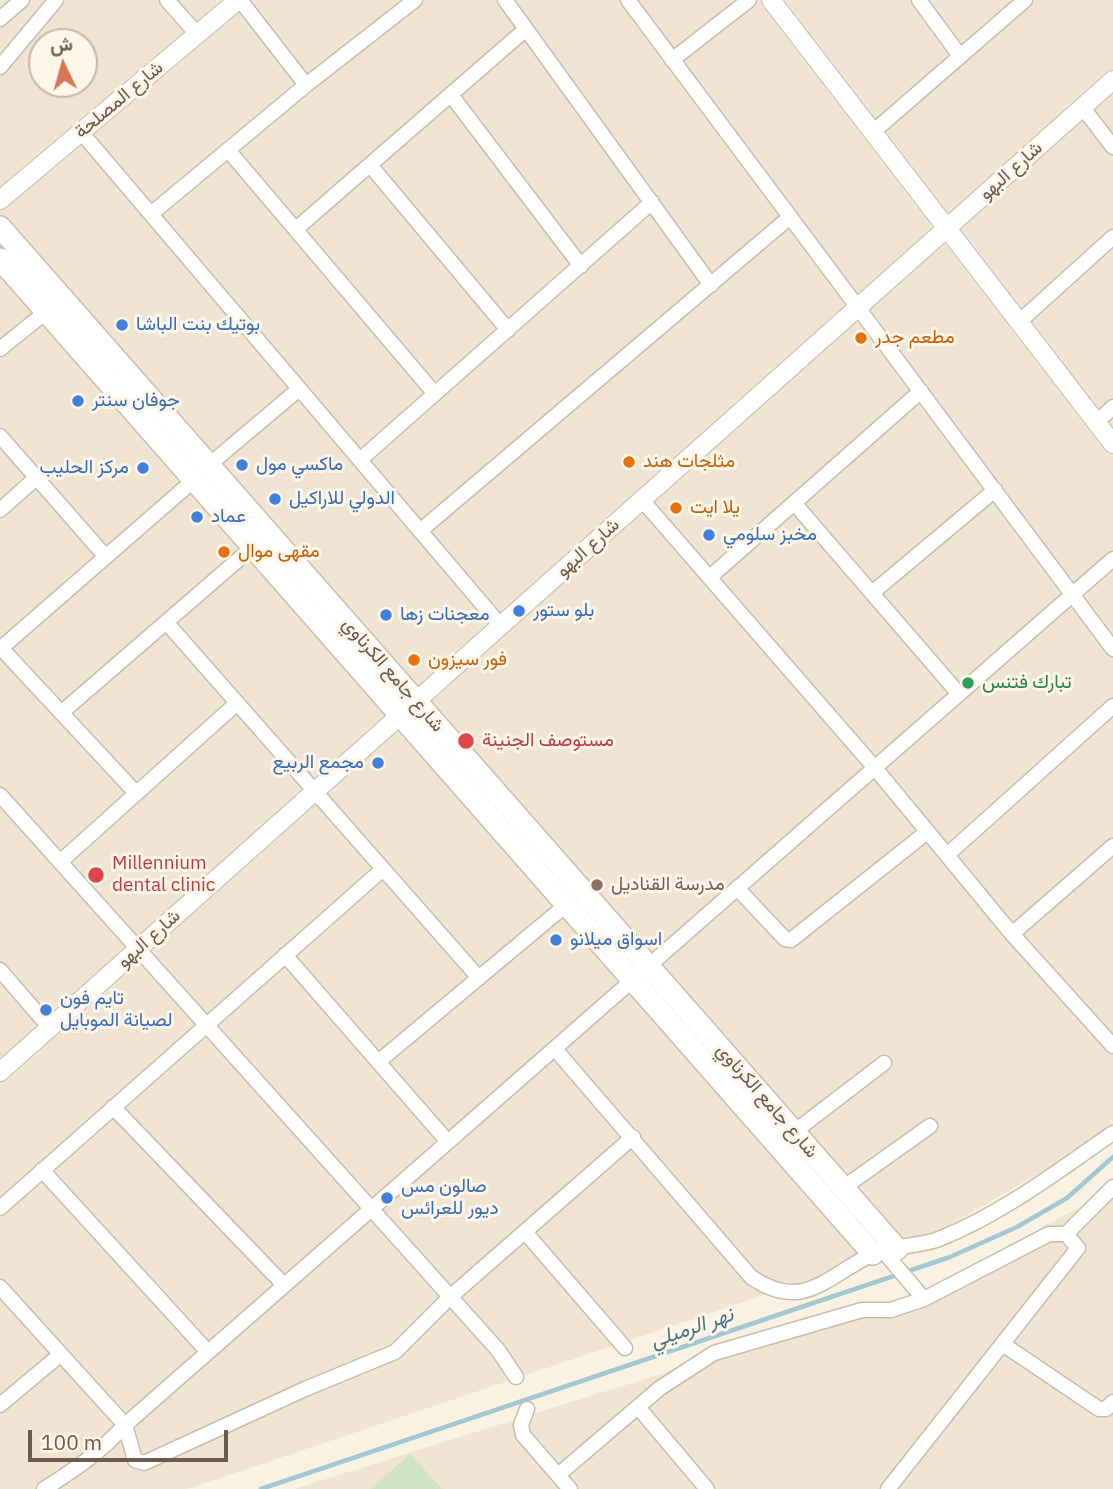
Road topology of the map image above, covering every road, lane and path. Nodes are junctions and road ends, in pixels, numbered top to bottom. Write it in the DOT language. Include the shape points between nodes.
graph roads {
  1 [pos="22,0"];
  2 [pos="56,0"];
  3 [pos="167,0"];
  4 [pos="239,0"];
  5 [pos="415,0"];
  6 [pos="505,0"];
  7 [pos="628,0"];
  8 [pos="749,0"];
  9 [pos="771,0"];
  10 [pos="919,0"];
  11 [pos="1025,0"];
  12 [pos="0,19"];
  13 [pos="526,29"];
  14 [pos="197,34"];
  15 [pos="960,57"];
  16 [pos="672,60"];
  17 [pos="0,67"];
  18 [pos="1113,80"];
  19 [pos="306,85"];
  20 [pos="451,95"];
  21 [pos="1083,108"];
  22 [pos="81,132"];
  23 [pos="873,132"];
  24 [pos="1113,147"];
  25 [pos="229,150"];
  26 [pos="370,165"];
  27 [pos="0,200"];
  28 [pos="652,202"];
  29 [pos="151,215"];
  30 [pos="790,217"];
  31 [pos="0,227"];
  32 [pos="947,228"];
  33 [pos="296,229"];
  34 [pos="1113,237"];
  35 [pos="0,260"];
  36 [pos="581,265"];
  37 [pos="711,285"];
  38 [pos="858,307"];
  39 [pos="46,312"];
  40 [pos="1019,322"];
  41 [pos="508,330"];
  42 [pos="0,349"];
  43 [pos="299,389"];
  44 [pos="920,391"];
  45 [pos="435,394"];
  46 [pos="1113,408"];
  47 [pos="1097,422"];
  48 [pos="0,436"];
  49 [pos="1113,443"];
  50 [pos="361,459"];
  51 [pos="209,465"];
  52 [pos="36,478"];
  53 [pos="194,480"];
  54 [pos="995,490"];
  55 [pos="642,500"];
  56 [pos="795,504"];
  57 [pos="0,510"];
  58 [pos="420,531"];
  59 [pos="253,547"];
  60 [pos="106,557"];
  61 [pos="1113,559"];
  62 [pos="710,577"];
  63 [pos="872,593"];
  64 [pos="1072,594"];
  65 [pos="166,622"];
  66 [pos="501,626"];
  67 [pos="0,648"];
  68 [pos="1113,649"];
  69 [pos="959,694"];
  70 [pos="237,703"];
  71 [pos="1113,706"];
  72 [pos="408,708"];
  73 [pos="61,713"];
  74 [pos="875,768"];
  75 [pos="315,791"];
  76 [pos="136,793"];
  77 [pos="0,795"];
  78 [pos="928,832"];
  79 [pos="1113,846"];
  80 [pos="947,855"];
  81 [pos="60,862"];
  82 [pos="383,869"];
  83 [pos="737,888"];
  84 [pos="566,905"];
  85 [pos="1012,934"];
  86 [pos="138,949"];
  87 [pos="285,956"];
  88 [pos="0,970"];
  89 [pos="641,973"];
  90 [pos="479,978"];
  91 [pos="206,1025"];
  92 [pos="50,1028"];
  93 [pos="1113,1046"];
  94 [pos="555,1049"];
  95 [pos="378,1062"];
  96 [pos="884,1063"];
  97 [pos="0,1072"];
  98 [pos="113,1107"];
  99 [pos="930,1126"];
  100 [pos="794,1132"];
  101 [pos="1113,1133"];
  102 [pos="633,1138"];
  103 [pos="448,1142"];
  104 [pos="42,1170"];
  105 [pos="1113,1187"];
  106 [pos="843,1188"];
  107 [pos="0,1208"];
  108 [pos="372,1209"];
  109 [pos="526,1233"];
  110 [pos="1066,1234"];
  111 [pos="885,1252"];
  112 [pos="284,1285"];
  113 [pos="0,1287"];
  114 [pos="450,1297"];
  115 [pos="924,1298"];
  116 [pos="1004,1345"];
  117 [pos="625,1348"];
  118 [pos="208,1353"];
  119 [pos="61,1354"];
  120 [pos="516,1377"];
  121 [pos="1113,1402"];
  122 [pos="0,1405"];
  123 [pos="638,1407"];
  124 [pos="527,1409"];
  125 [pos="125,1425"];
  126 [pos="558,1475"];
  127 [pos="44,1489"];
  128 [pos="570,1489"];
  129 [pos="707,1489"];
  130 [pos="888,1489"];
  1 -- 12 [label="street"];
  2 -- 17 [label="street"];
  3 -- 14 [label="street"];
  4 -- 14 [label="street, شارع المصلحة"];
  4 -- 19 [label="street"];
  5 -- 19 [label="street"];
  6 -- 13 [label="street"];
  7 -- 16 [label="street"];
  8 -- 16 [label="street"];
  9 -- 23 [label="street"];
  10 -- 15 [label="street"];
  11 -- 15 [label="street"];
  13 -- 20 [label="street"];
  13 -- 28 [label="street"];
  14 -- 22 [label="street, شارع المصلحة"];
  15 -- 23 [label="street"];
  16 -- 30 [label="street"];
  18 -- 21 [label="street, شارع البهو"];
  19 -- 25 [label="street"];
  20 -- 26 [label="street"];
  20 -- 36 [label="street"];
  21 -- 24 [label="street"];
  21 -- 32 [label="street, شارع البهو"];
  22 -- 27 [label="street, شارع المصلحة"];
  22 -- 29 [label="street"];
  23 -- 32 [label="street"];
  25 -- 29 [label="street"];
  25 -- 33 [label="street"];
  26 -- 33 [label="street"];
  26 -- 41 [label="street"];
  28 -- 36 [label="street"];
  28 -- 37 [label="street"];
  29 -- 43 [label="street"];
  30 -- 37 [label="street"];
  30 -- 38 [label="street"];
  31 -- 51 [label="main road, شارع جامع الكرناوي"];
  32 -- 38 [label="street, شارع البهو"];
  32 -- 40 [label="street"];
  33 -- 45 [label="street"];
  34 -- 40 [label="street"];
  35 -- 39 [label="main road, شارع جامع الكرناوي"];
  36 -- 41 [label="street"];
  37 -- 58 [label="street"];
  38 -- 44 [label="street"];
  38 -- 55 [label="street, شارع البهو"];
  39 -- 42 [label="street"];
  39 -- 53 [label="main road, شارع جامع الكرناوي"];
  40 -- 47 [label="street"];
  41 -- 45 [label="street"];
  43 -- 50 [label="street"];
  43 -- 51 [label="street"];
  44 -- 54 [label="street"];
  44 -- 56 [label="street"];
  45 -- 50 [label="street"];
  46 -- 47 [label="street"];
  47 -- 49 [label="street"];
  48 -- 52 [label="street"];
  50 -- 58 [label="street"];
  51 -- 72 [label="main road, شارع جامع الكرناوي"];
  52 -- 57 [label="street"];
  52 -- 60 [label="street"];
  53 -- 59 [label="main road, شارع جامع الكرناوي"];
  53 -- 60 [label="street"];
  54 -- 63 [label="street"];
  54 -- 64 [label="street"];
  55 -- 62 [label="street"];
  55 -- 66 [label="street, شارع البهو"];
  56 -- 62 [label="street"];
  56 -- 63 [label="street"];
  58 -- 66 [label="street"];
  59 -- 65 [label="street"];
  59 -- 72 [label="main road, شارع جامع الكرناوي"];
  60 -- 67 [label="street"];
  61 -- 64 [label="street"];
  62 -- 74 [label="street"];
  63 -- 69 [label="street"];
  64 -- 68 [label="street"];
  64 -- 69 [label="street"];
  65 -- 70 [label="street"];
  65 -- 73 [label="street"];
  66 -- 72 [label="street, شارع البهو"];
  67 -- 73 [label="street"];
  69 -- 74 [label="street"];
  70 -- 75 [label="street"];
  70 -- 76 [label="street"];
  71 -- 80 [label="street"];
  72 -- 75 [label="street, شارع البهو"];
  72 -- 84 [label="main road, شارع جامع الكرناوي"];
  72 -- 89 [label="main road, شارع جامع الكرناوي"];
  73 -- 76 [label="street"];
  74 -- 78 [label="street"];
  74 -- 83 [label="street"];
  75 -- 82 [label="street"];
  75 -- 86 [label="street, شارع البهو"];
  76 -- 81 [label="street"];
  77 -- 81 [label="street"];
  78 -- 80 [label="street"];
  78 -- 83 [label="street" via="791,940"];
  79 -- 85 [label="street"];
  80 -- 85 [label="street"];
  81 -- 86 [label="street"];
  82 -- 87 [label="street"];
  82 -- 90 [label="street"];
  83 -- 89 [label="street"];
  84 -- 89 [label="main road, شارع جامع الكرناوي"];
  84 -- 90 [label="street"];
  85 -- 93 [label="street"];
  86 -- 91 [label="street"];
  86 -- 92 [label="street, شارع البهو"];
  87 -- 91 [label="street"];
  87 -- 95 [label="street"];
  88 -- 92 [label="street"];
  89 -- 94 [label="street"];
  89 -- 100 [label="main road, شارع جامع الكرناوي"];
  89 -- 111 [label="main road, شارع جامع الكرناوي"];
  90 -- 95 [label="street"];
  91 -- 98 [label="street"];
  91 -- 108 [label="street"];
  92 -- 97 [label="street, شارع البهو"];
  94 -- 102 [label="street"];
  94 -- 103 [label="street"];
  95 -- 103 [label="street"];
  96 -- 100 [label="street"];
  98 -- 104 [label="street"];
  98 -- 112 [label="street"];
  99 -- 106 [label="street"];
  100 -- 106 [label="main road, شارع جامع الكرناوي"];
  101 -- 111 [label="street" via="1023,1195 956,1231 926,1244"];
  102 -- 109 [label="street"];
  102 -- 111 [label="street" via="751,1277 769,1289 812,1290"];
  103 -- 108 [label="street"];
  104 -- 107 [label="street"];
  104 -- 118 [label="street"];
  105 -- 110 [label="street"];
  106 -- 111 [label="main road, شارع جامع الكرناوي"];
  108 -- 112 [label="street"];
  108 -- 114 [label="street"];
  109 -- 114 [label="street"];
  109 -- 117 [label="street"];
  110 -- 115 [label="street" via="1049,1234"];
  110 -- 116 [label="street" via="1078,1248"];
  111 -- 115 [label="street"];
  112 -- 118 [label="street"];
  113 -- 119 [label="street"];
  114 -- 120 [label="street"];
  114 -- 125 [label="street" via="394,1352 151,1462 135,1460"];
  115 -- 123 [label="street" via="714,1353 684,1369"];
  116 -- 121 [label="street" via="1099,1409"];
  116 -- 130 [label="street"];
  118 -- 125 [label="street"];
  119 -- 122 [label="street"];
  119 -- 125 [label="street"];
  123 -- 126 [label="street"];
  123 -- 129 [label="street"];
  124 -- 126 [label="street" via="523,1435"];
  125 -- 127 [label="street" via="83,1465"];
  126 -- 128 [label="street"];
}
